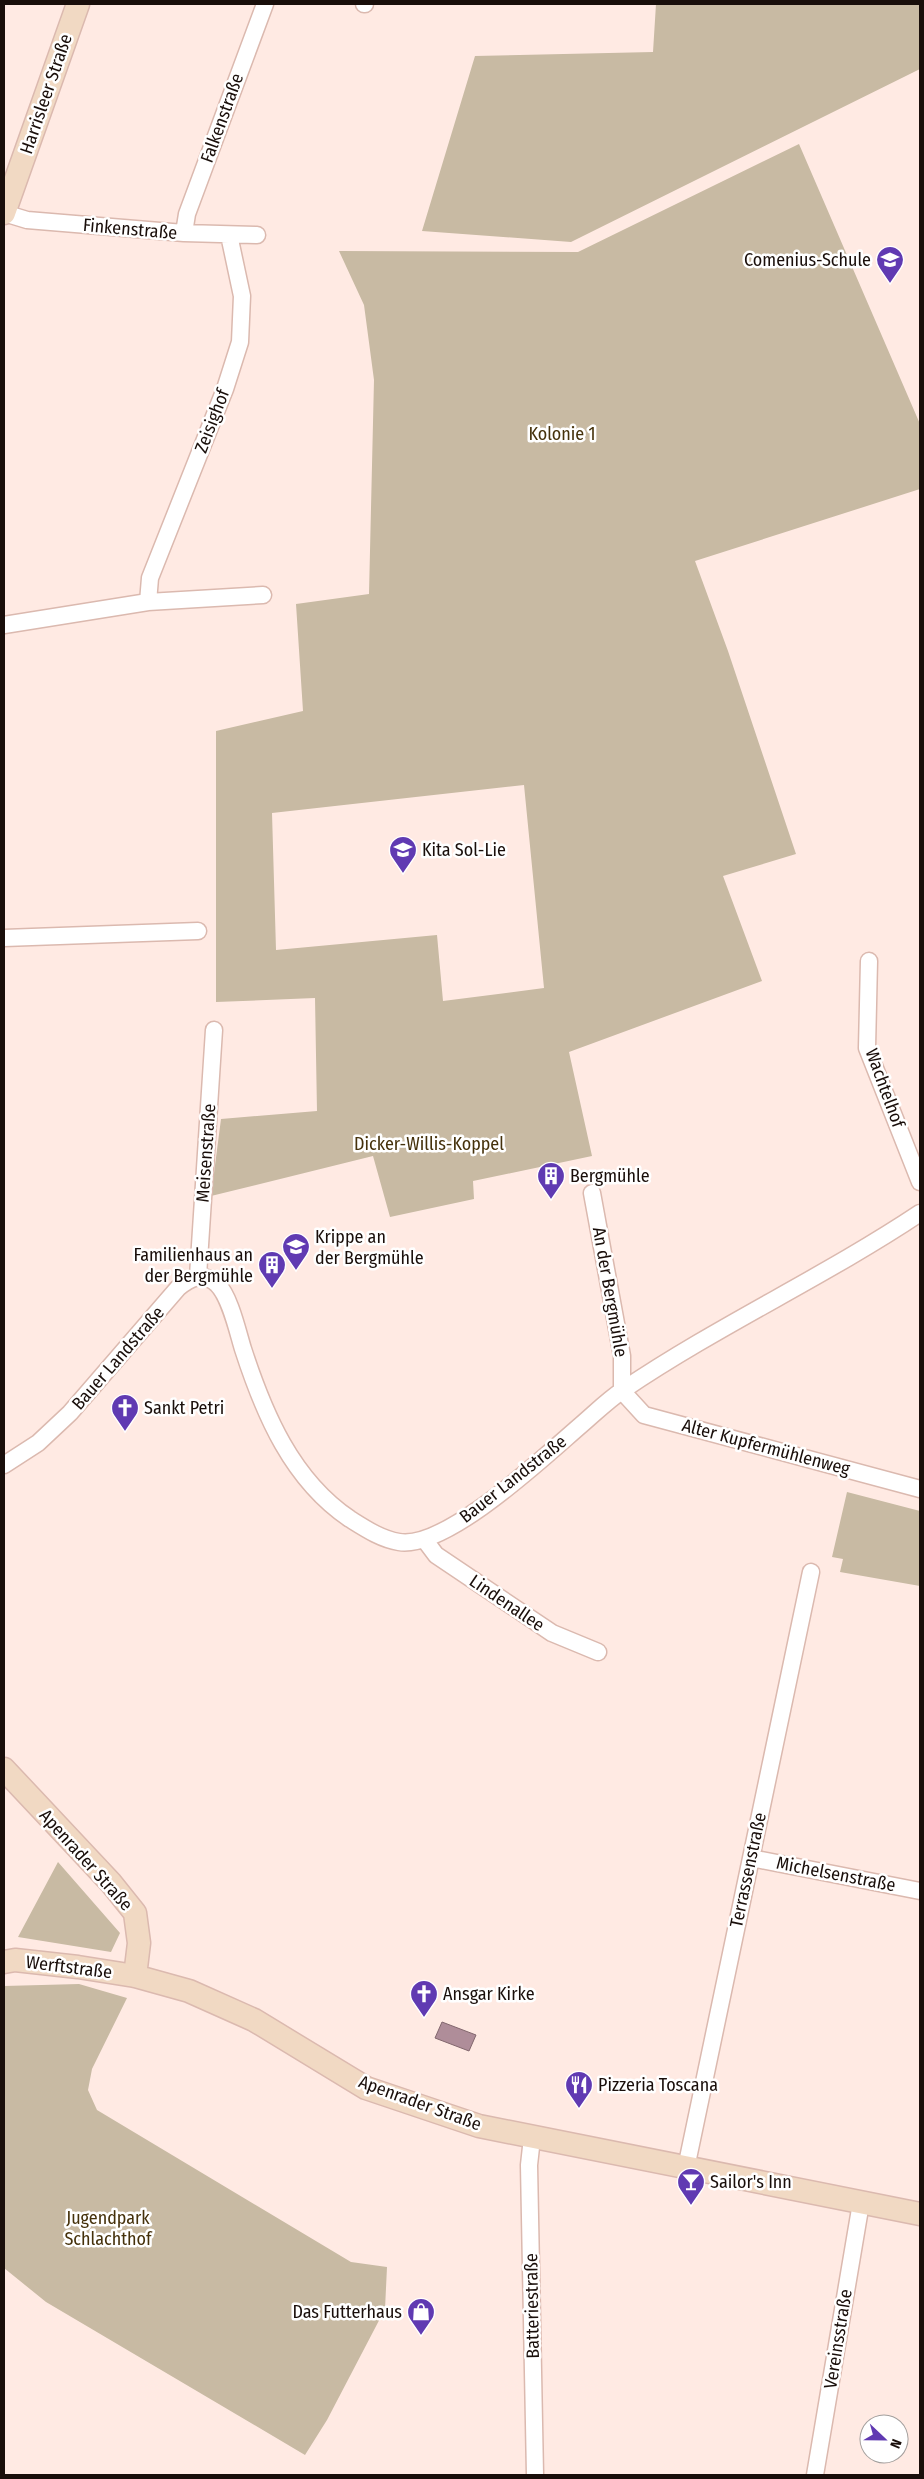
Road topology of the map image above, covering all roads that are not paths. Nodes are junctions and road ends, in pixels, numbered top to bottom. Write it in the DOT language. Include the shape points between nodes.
graph roads {
  1 [pos="78,4"];
  2 [pos="265,4"];
  3 [pos="4,213"];
  4 [pos="184,233"];
  5 [pos="229,235"];
  6 [pos="257,235"];
  7 [pos="263,595"];
  8 [pos="148,602"];
  9 [pos="4,625"];
  10 [pos="198,931"];
  11 [pos="4,938"];
  12 [pos="869,961"];
  13 [pos="214,1030"];
  14 [pos="920,1182"];
  15 [pos="592,1193"];
  16 [pos="920,1213"];
  17 [pos="198,1276"];
  18 [pos="622,1391"];
  19 [pos="4,1465"];
  20 [pos="920,1489"];
  21 [pos="424,1539"];
  22 [pos="811,1572"];
  23 [pos="598,1652"];
  24 [pos="4,1769"];
  25 [pos="751,1858"];
  26 [pos="920,1891"];
  27 [pos="4,1962"];
  28 [pos="135,1976"];
  29 [pos="532,2138"];
  30 [pos="686,2168"];
  31 [pos="861,2203"];
  32 [pos="920,2214"];
  33 [pos="535,2475"];
  34 [pos="815,2475"];
  1 -- 3 [label="main road, Harrisleer Straße"];
  2 -- 4 [label="street, Falkenstraße" via="187,214"];
  3 -- 4 [label="street, Finkenstraße" via="27,220"];
  4 -- 5 [label="street, Finkenstraße"];
  5 -- 6 [label="street, Finkenstraße"];
  5 -- 8 [label="street, Zeisighof" via="242,296 240,342 225,389 150,578"];
  7 -- 8 [label="street"];
  8 -- 9 [label="street"];
  10 -- 11 [label="street"];
  12 -- 14 [label="street, Wachtelhof" via="868,1048"];
  13 -- 17 [label="street, Meisenstraße"];
  15 -- 18 [label="street, An der Bergmühle" via="622,1356"];
  16 -- 18 [label="street, Bauer Landstraße"];
  17 -- 19 [label="street, Bauer Landstraße" via="178,1288 70,1414 38,1443"];
  17 -- 21 [label="street, Bauer Landstraße" via="207,1277 220,1286 256,1389 305,1480 334,1508 383,1538 403,1543"];
  18 -- 20 [label="street, Alter Kupfermühlenweg" via="644,1415"];
  18 -- 21 [label="street, Bauer Landstraße" via="477,1511"];
  21 -- 23 [label="street, Lindenallee" via="436,1556 552,1632"];
  22 -- 25 [label="street, Terrassenstraße"];
  24 -- 28 [label="main road, Apenrader Straße" via="135,1913 139,1943"];
  25 -- 26 [label="street, Michelsenstraße"];
  25 -- 30 [label="street, Terrassenstraße"];
  27 -- 28 [label="main road, Werftstraße" via="15,1960 78,1966"];
  28 -- 29 [label="main road, Apenrader Straße" via="189,1991 254,2020 366,2088 480,2126"];
  29 -- 30 [label="main road, Apenrader Straße"];
  29 -- 33 [label="street, Batteriestraße" via="529,2165"];
  30 -- 31 [label="main road, Apenrader Straße"];
  31 -- 32 [label="main road, Apenrader Straße"];
  31 -- 34 [label="street, Vereinsstraße"];
}
